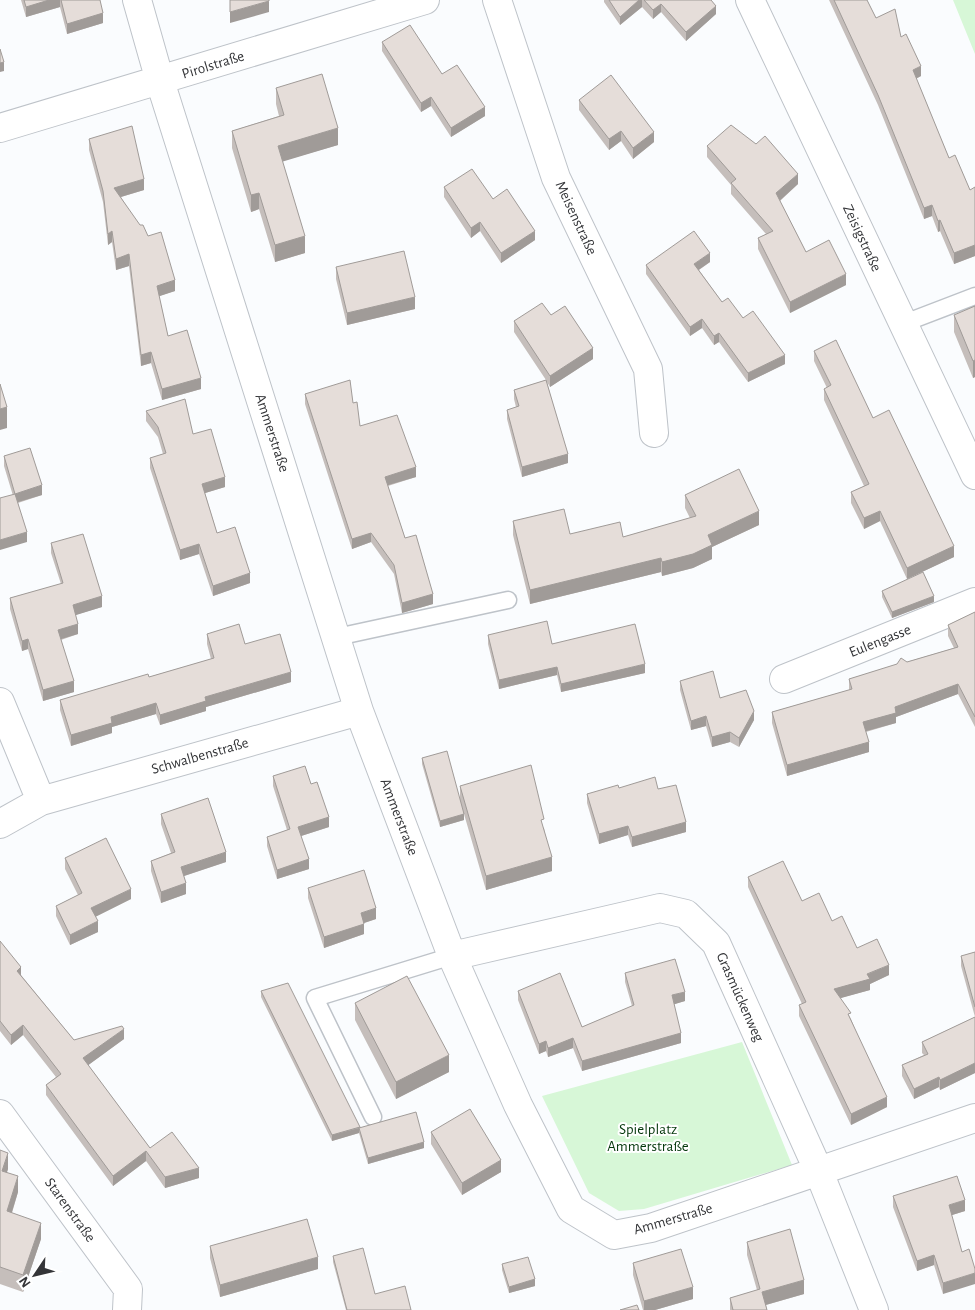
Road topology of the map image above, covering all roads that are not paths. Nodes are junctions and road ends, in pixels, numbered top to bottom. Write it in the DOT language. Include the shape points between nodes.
graph roads {
  1 [pos="137,0"];
  2 [pos="425,0"];
  3 [pos="497,0"];
  4 [pos="750,0"];
  5 [pos="160,81"];
  6 [pos="0,128"];
  7 [pos="975,296"];
  8 [pos="902,324"];
  9 [pos="654,434"];
  10 [pos="975,475"];
  11 [pos="508,600"];
  12 [pos="975,602"];
  13 [pos="338,637"];
  14 [pos="784,680"];
  15 [pos="0,702"];
  16 [pos="359,711"];
  17 [pos="42,801"];
  18 [pos="0,824"];
  19 [pos="452,956"];
  20 [pos="0,1114"];
  21 [pos="373,1117"];
  22 [pos="975,1118"];
  23 [pos="819,1172"];
  24 [pos="127,1310"];
  25 [pos="874,1310"];
  1 -- 5 [label="street, Ammerstraße"];
  2 -- 5 [label="street, Pirolstraße"];
  3 -- 9 [label="street, Meisenstraße" via="556,178 648,369"];
  4 -- 8 [label="street, Zeisigstraße"];
  5 -- 6 [label="street, Pirolstraße"];
  5 -- 13 [label="street, Ammerstraße"];
  7 -- 8 [label="lane"];
  8 -- 10 [label="street, Zeisigstraße"];
  11 -- 13 [label="lane"];
  12 -- 14 [label="street, Eulengasse"];
  13 -- 16 [label="street, Ammerstraße"];
  15 -- 17 [label="street"];
  16 -- 17 [label="street, Schwalbenstraße"];
  16 -- 19 [label="street, Ammerstraße"];
  17 -- 18 [label="street, Schwalbenstraße"];
  19 -- 21 [label="lane" via="315,998"];
  19 -- 23 [label="street, Grasmückenweg" via="660,908 686,914 716,943"];
  19 -- 23 [label="street, Ammerstraße" via="518,1105 571,1209 614,1235 651,1228"];
  20 -- 24 [label="street, Starenstraße" via="128,1289"];
  22 -- 23 [label="street, Ammerstraße"];
  23 -- 25 [label="street, Grasmückenweg"];
}
